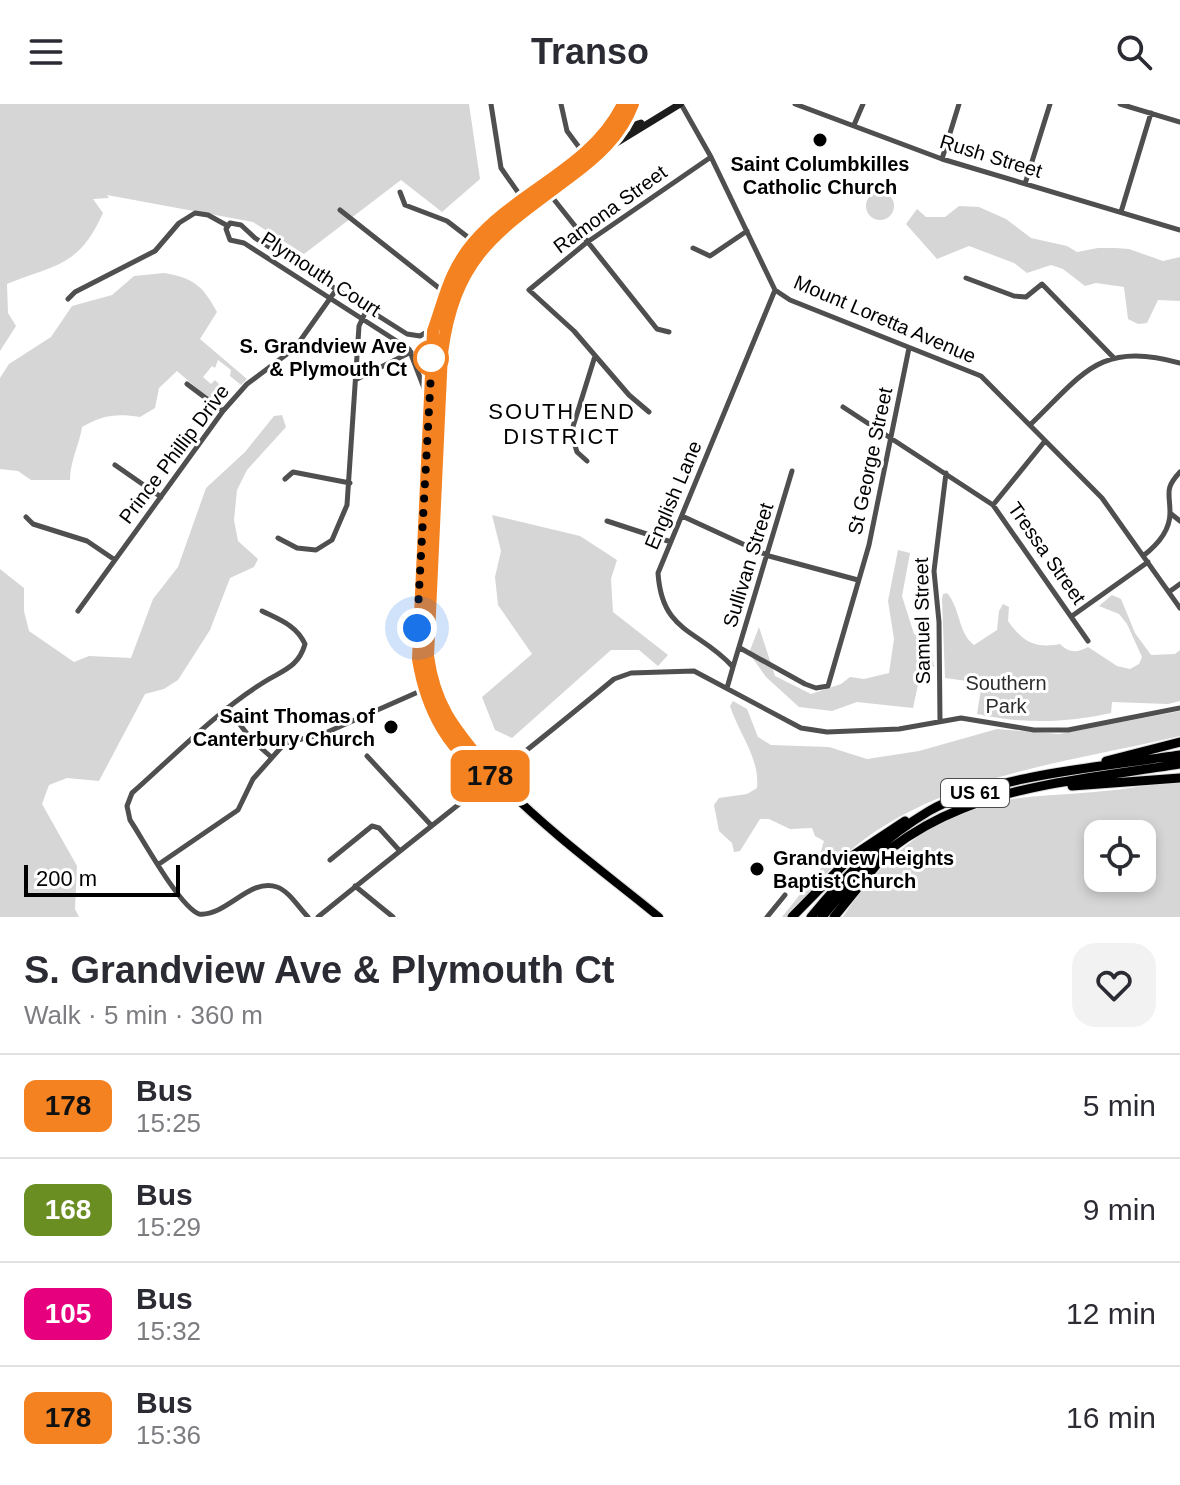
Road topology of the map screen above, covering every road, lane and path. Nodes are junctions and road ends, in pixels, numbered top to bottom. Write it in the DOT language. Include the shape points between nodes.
graph roads {
  1 [pos="491,104"];
  2 [pos="561,104"];
  3 [pos="623,104"];
  4 [pos="633,104"];
  5 [pos="680,104"];
  6 [pos="795,104"];
  7 [pos="863,104"];
  8 [pos="959,104"];
  9 [pos="1050,104"];
  10 [pos="1120,104"];
  11 [pos="1151,113"];
  12 [pos="629,114"];
  13 [pos="651,121"];
  14 [pos="1180,122"];
  15 [pos="638,124"];
  16 [pos="854,125"];
  17 [pos="620,129"];
  18 [pos="601,137"];
  19 [pos="599,154"];
  20 [pos="711,157"];
  21 [pos="587,158"];
  22 [pos="942,159"];
  23 [pos="1025,184"];
  24 [pos="546,189"];
  25 [pos="400,192"];
  26 [pos="523,199"];
  27 [pos="529,208"];
  28 [pos="340,210"];
  29 [pos="1121,212"];
  30 [pos="228,226"];
  31 [pos="1180,230"];
  32 [pos="747,231"];
  33 [pos="475,241"];
  34 [pos="586,243"];
  35 [pos="482,248"];
  36 [pos="693,248"];
  37 [pos="966,278"];
  38 [pos="336,290"];
  39 [pos="775,290"];
  40 [pos="444,292"];
  41 [pos="454,297"];
  42 [pos="330,298"];
  43 [pos="68,299"];
  44 [pos="367,309"];
  45 [pos="351,312"];
  46 [pos="361,318"];
  47 [pos="359,326"];
  48 [pos="396,328"];
  49 [pos="433,329"];
  50 [pos="669,332"];
  51 [pos="445,335"];
  52 [pos="391,337"];
  53 [pos="909,348"];
  54 [pos="411,352"];
  55 [pos="595,356"];
  56 [pos="1113,357"];
  57 [pos="1180,363"];
  58 [pos="357,379"];
  59 [pos="187,384"];
  60 [pos="428,390"];
  61 [pos="441,391"];
  62 [pos="843,407"];
  63 [pos="223,411"];
  64 [pos="649,412"];
  65 [pos="1030,425"];
  66 [pos="892,438"];
  67 [pos="1045,441"];
  68 [pos="587,461"];
  69 [pos="115,465"];
  70 [pos="792,471"];
  71 [pos="1180,472"];
  72 [pos="946,473"];
  73 [pos="285,479"];
  74 [pos="350,483"];
  75 [pos="161,497"];
  76 [pos="993,505"];
  77 [pos="1170,513"];
  78 [pos="682,516"];
  79 [pos="26,517"];
  80 [pos="607,521"];
  81 [pos="1180,521"];
  82 [pos="278,538"];
  83 [pos="671,542"];
  84 [pos="769,556"];
  85 [pos="1145,559"];
  86 [pos="115,560"];
  87 [pos="858,580"];
  88 [pos="1180,584"];
  89 [pos="425,590"];
  90 [pos="1169,592"];
  91 [pos="1180,608"];
  92 [pos="78,611"];
  93 [pos="262,611"];
  94 [pos="1072,616"];
  95 [pos="1088,641"];
  96 [pos="740,648"];
  97 [pos="733,667"];
  98 [pos="429,687"];
  99 [pos="727,688"];
  100 [pos="227,708"];
  101 [pos="1180,708"];
  102 [pos="940,721"];
  103 [pos="1180,742"];
  104 [pos="1180,755"];
  105 [pos="270,756"];
  106 [pos="367,756"];
  107 [pos="1180,764"];
  108 [pos="1053,774"];
  109 [pos="495,778"];
  110 [pos="1180,778"];
  111 [pos="1033,788"];
  112 [pos="930,811"];
  113 [pos="927,822"];
  114 [pos="431,825"];
  115 [pos="399,850"];
  116 [pos="330,860"];
  117 [pos="159,864"];
  118 [pos="355,886"];
  119 [pos="785,895"];
  120 [pos="308,917"];
  121 [pos="318,917"];
  122 [pos="393,917"];
  123 [pos="659,917"];
  124 [pos="767,917"];
  125 [pos="792,917"];
  126 [pos="811,917"];
  127 [pos="822,917"];
  128 [pos="834,917"];
  1 -- 26 [label="street" via="501,168"];
  2 -- 21 [label="street" via="567,131"];
  3 -- 18 [label="main road"];
  4 -- 12 [label="main road"];
  5 -- 13 [label="main road"];
  5 -- 20 [label="street, Mount Loretta Avenue"];
  6 -- 16 [label="street, Rush Street"];
  7 -- 16 [label="street"];
  8 -- 22 [label="street"];
  9 -- 23 [label="street"];
  10 -- 11 [label="street"];
  11 -- 14 [label="street"];
  11 -- 29 [label="street"];
  12 -- 15 [label="main road"];
  12 -- 17 [label="main road"];
  13 -- 15 [label="main road"];
  13 -- 19 [label="main road"];
  15 -- 17 [label="main road"];
  16 -- 22 [label="street, Rush Street"];
  17 -- 18 [label="main road"];
  17 -- 19 [label="main road"];
  18 -- 21 [label="main road"];
  19 -- 21 [label="main road"];
  20 -- 32 [label="street, Mount Loretta Avenue"];
  20 -- 34 [label="street, Ramona Street"];
  21 -- 24 [label="main road"];
  22 -- 23 [label="street, Rush Street"];
  23 -- 29 [label="street, Rush Street"];
  24 -- 26 [label="main road"];
  24 -- 27 [label="main road"];
  24 -- 34 [label="street"];
  25 -- 33 [label="street" via="405,205 447,221"];
  26 -- 27 [label="street"];
  26 -- 33 [label="main road"];
  27 -- 35 [label="main road"];
  28 -- 40 [label="street"];
  29 -- 31 [label="street, Rush Street"];
  30 -- 38 [label="street, Plymouth Court" via="241,225"];
  30 -- 42 [label="street, Plymouth Court" via="230,240 244,243"];
  30 -- 43 [label="street, Plymouth Court" via="195,213 155,251"];
  32 -- 36 [label="street" via="710,256"];
  32 -- 39 [label="street, Mount Loretta Avenue"];
  33 -- 35 [label="street"];
  33 -- 40 [label="main road"];
  34 -- 50 [label="street" via="657,329"];
  34 -- 55 [label="street, Ramona Street" via="529,290"];
  35 -- 41 [label="main road"];
  37 -- 56 [label="street" via="1026,297 1042,284"];
  38 -- 42 [label="street, Prince Phillip Drive"];
  38 -- 44 [label="street, Plymouth Court"];
  39 -- 53 [label="street, Mount Loretta Avenue"];
  39 -- 78 [label="street, English Lane"];
  40 -- 41 [label="street"];
  40 -- 49 [label="main road"];
  41 -- 51 [label="main road"];
  42 -- 45 [label="street, Plymouth Court"];
  42 -- 63 [label="street, Prince Phillip Drive" via="295,348 247,384"];
  44 -- 46 [label="street"];
  44 -- 48 [label="street, Plymouth Court"];
  45 -- 46 [label="street, Plymouth Court"];
  45 -- 47 [label="street"];
  46 -- 47 [label="street"];
  46 -- 52 [label="street, Plymouth Court"];
  47 -- 58 [label="street"];
  48 -- 49 [label="street, Plymouth Court" via="413,336"];
  48 -- 52 [label="street"];
  49 -- 51 [label="street, Plymouth Court"];
  49 -- 60 [label="main road"];
  51 -- 61 [label="main road"];
  52 -- 54 [label="street, Plymouth Court"];
  53 -- 65 [label="street, Mount Loretta Avenue" via="981,376"];
  53 -- 66 [label="street, St George Street"];
  54 -- 58 [label="street"];
  54 -- 60 [label="street" via="418,379"];
  55 -- 64 [label="street"];
  55 -- 68 [label="street" via="571,433 577,452"];
  56 -- 57 [label="street" via="1147,354"];
  56 -- 65 [label="street" via="1091,366"];
  58 -- 74 [label="street"];
  59 -- 63 [label="street"];
  60 -- 61 [label="street"];
  60 -- 89 [label="main road"];
  61 -- 89 [label="main road"];
  62 -- 66 [label="street, Tressa Street"];
  63 -- 75 [label="street, Prince Phillip Drive"];
  65 -- 67 [label="street, Mount Loretta Avenue"];
  66 -- 72 [label="street, Tressa Street"];
  66 -- 87 [label="street, St George Street"];
  67 -- 76 [label="street"];
  67 -- 85 [label="street, Mount Loretta Avenue" via="1102,498"];
  69 -- 75 [label="street"];
  70 -- 84 [label="street, Sullivan Street"];
  71 -- 77 [label="street" via="1167,496"];
  72 -- 76 [label="street, Tressa Street"];
  72 -- 102 [label="street, Samuel Street" via="934,571"];
  73 -- 74 [label="street" via="293,472"];
  74 -- 82 [label="street" via="345,512 327,545 309,551"];
  75 -- 86 [label="street, Prince Phillip Drive"];
  76 -- 94 [label="street, Tressa Street"];
  77 -- 81 [label="street"];
  77 -- 85 [label="street" via="1161,539"];
  78 -- 83 [label="street, English Lane"];
  78 -- 84 [label="street"];
  79 -- 86 [label="street" via="87,541"];
  80 -- 83 [label="street"];
  83 -- 97 [label="street, English Lane" via="658,573 659,596 672,620"];
  84 -- 87 [label="street"];
  84 -- 96 [label="street, Sullivan Street"];
  85 -- 90 [label="street, Mount Loretta Avenue"];
  85 -- 94 [label="street"];
  86 -- 92 [label="street, Prince Phillip Drive"];
  87 -- 96 [label="street, St George Street" via="828,686 805,684"];
  88 -- 90 [label="street"];
  89 -- 98 [label="main road"];
  90 -- 91 [label="street, Mount Loretta Avenue"];
  93 -- 100 [label="street" via="299,633 305,644 301,657"];
  94 -- 95 [label="street, Tressa Street"];
  96 -- 97 [label="street, Sullivan Street"];
  97 -- 99 [label="street"];
  98 -- 105 [label="street" via="323,734 285,743"];
  98 -- 109 [label="main road"];
  99 -- 102 [label="street" via="801,728 877,731"];
  99 -- 109 [label="street" via="694,671 631,673 614,679"];
  100 -- 105 [label="street"];
  100 -- 117 [label="street" via="132,793 127,806 130,820"];
  101 -- 102 [label="street" via="1068,730 961,718"];
  103 -- 108 [label="highway"];
  104 -- 108 [label="highway, US 61"];
  105 -- 117 [label="street" via="238,810"];
  106 -- 114 [label="street"];
  107 -- 111 [label="highway, US 61"];
  108 -- 112 [label="highway, US 61" via="982,791"];
  109 -- 114 [label="street"];
  109 -- 123 [label="main road"];
  110 -- 111 [label="highway"];
  111 -- 113 [label="highway, US 61"];
  112 -- 125 [label="highway" via="861,848"];
  112 -- 126 [label="highway, US 61" via="867,855"];
  113 -- 127 [label="highway, US 61" via="867,865"];
  113 -- 128 [label="highway" via="875,866"];
  114 -- 115 [label="street"];
  115 -- 116 [label="street" via="372,826"];
  115 -- 118 [label="street"];
  117 -- 120 [label="street" via="186,906 201,915 213,916 265,886 276,886"];
  118 -- 121 [label="street"];
  118 -- 122 [label="street"];
  119 -- 124 [label="street"];
}
